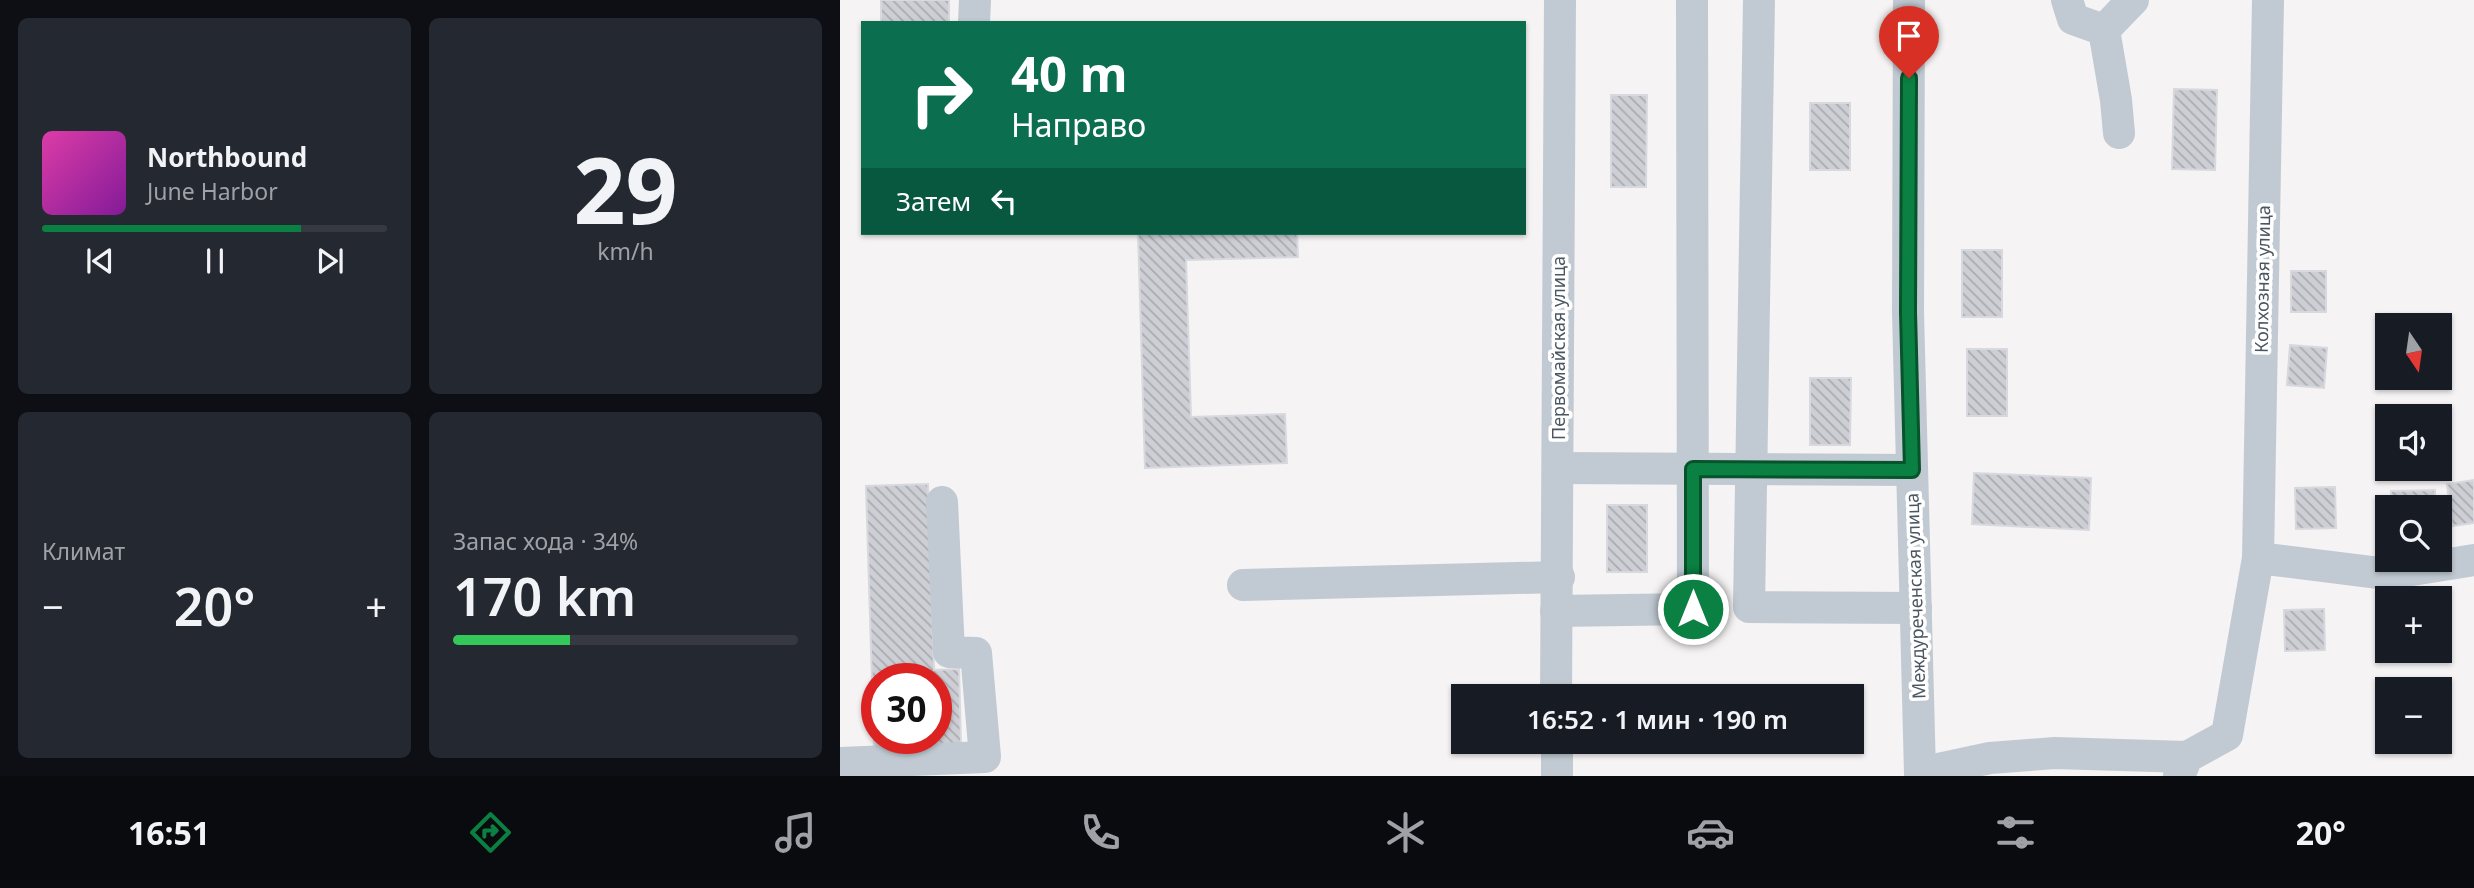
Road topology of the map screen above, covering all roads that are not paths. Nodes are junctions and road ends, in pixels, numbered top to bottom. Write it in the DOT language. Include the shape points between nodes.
graph roads {
  1 [pos="975,0"];
  2 [pos="1560,0"];
  3 [pos="1692,0"];
  4 [pos="1759,0"];
  5 [pos="1909,0"];
  6 [pos="2067,0"];
  7 [pos="2133,0"];
  8 [pos="2268,0"];
  9 [pos="974,21"];
  10 [pos="2104,30"];
  11 [pos="2119,133"];
  12 [pos="1559,468"];
  13 [pos="1693,469"];
  14 [pos="1752,469"];
  15 [pos="1912,470"];
  16 [pos="942,502"];
  17 [pos="2258,558"];
  18 [pos="2474,560"];
  19 [pos="1559,577"];
  20 [pos="1243,586"];
  21 [pos="1916,608"];
  22 [pos="1556,611"];
  23 [pos="1556,684"];
  24 [pos="1557,754"];
  25 [pos="840,763"];
  26 [pos="2183,766"];
  27 [pos="1920,774"];
  28 [pos="1557,776"];
  1 -- 9 [label="street"];
  2 -- 12 [label="street, Первомайская улица"];
  3 -- 13 [label="street"];
  4 -- 14 [label="street"];
  5 -- 15 [label="street, Междуреченская улица"];
  6 -- 10 [label="street" via="2073,19"];
  7 -- 10 [label="street"];
  8 -- 17 [label="street, Колхозная улица"];
  10 -- 11 [label="street"];
  12 -- 13 [label="street"];
  12 -- 19 [label="street, Первомайская улица"];
  13 -- 14 [label="street"];
  13 -- 22 [label="street" via="1693,609"];
  14 -- 15 [label="street"];
  14 -- 21 [label="street" via="1749,607"];
  15 -- 21 [label="street, Междуреченская улица"];
  16 -- 25 [label="street" via="949,652 976,653 985,757"];
  17 -- 18 [label="street" via="2387,574"];
  17 -- 26 [label="street, Колхозная улица" via="2227,735"];
  19 -- 20 [label="street"];
  19 -- 22 [label="street, Первомайская улица"];
  21 -- 27 [label="street, Междуреченская улица"];
  22 -- 23 [label="street, Первомайская улица"];
  24 -- 28 [label="street"];
  26 -- 27 [label="street" via="2054,753 1990,758"];
}
